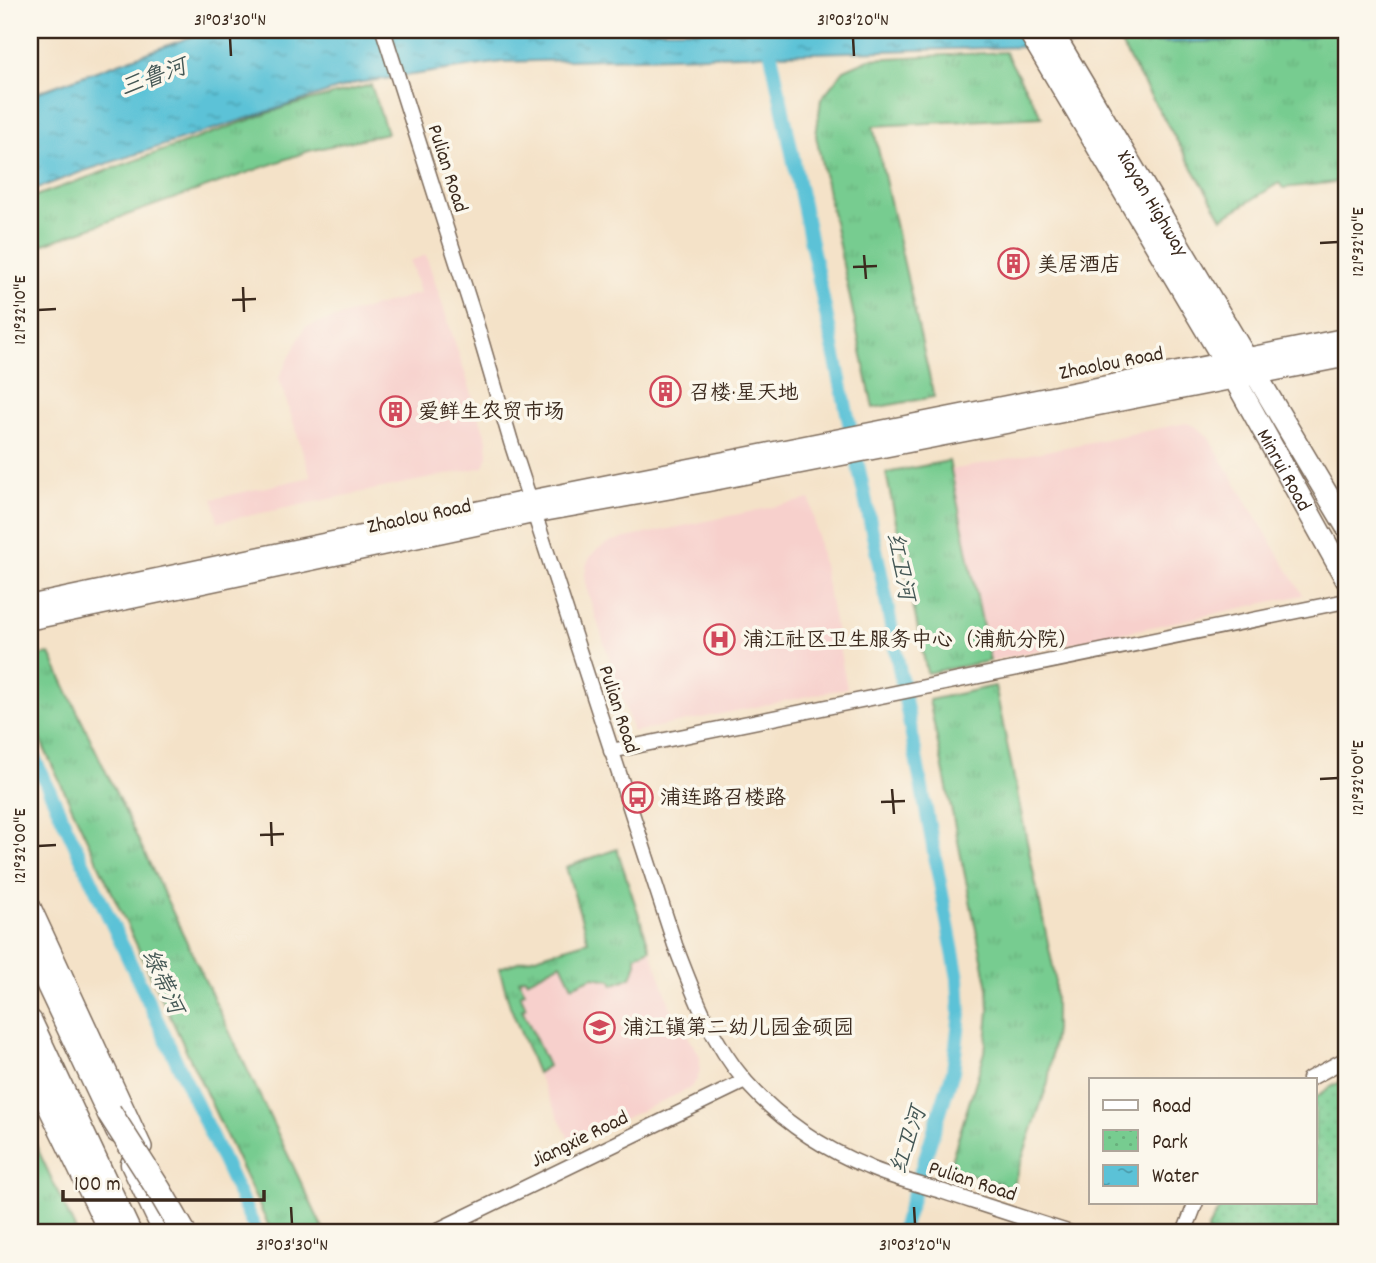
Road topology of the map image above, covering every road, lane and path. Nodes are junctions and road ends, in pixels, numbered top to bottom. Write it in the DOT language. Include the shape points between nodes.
graph roads {
  1 [pos="383,30"];
  2 [pos="1028,30"];
  3 [pos="1051,30"];
  4 [pos="1346,338"];
  5 [pos="1346,357"];
  6 [pos="1252,366"];
  7 [pos="1229,371"];
  8 [pos="533,507"];
  9 [pos="1346,526"];
  10 [pos="1346,579"];
  11 [pos="1346,601"];
  12 [pos="30,605"];
  13 [pos="30,620"];
  14 [pos="611,751"];
  15 [pos="30,905"];
  16 [pos="30,944"];
  17 [pos="30,1022"];
  18 [pos="1346,1059"];
  19 [pos="30,1070"];
  20 [pos="1311,1078"];
  21 [pos="745,1081"];
  22 [pos="108,1112"];
  23 [pos="1195,1204"];
  24 [pos="108,1233"];
  25 [pos="129,1233"];
  26 [pos="166,1233"];
  27 [pos="183,1233"];
  28 [pos="432,1233"];
  29 [pos="1071,1233"];
  30 [pos="1184,1233"];
  1 -- 8 [label="street, Pulian Road"];
  2 -- 7 [label="main road, Xiayan Highway"];
  3 -- 6 [label="main road, Xiayan Highway"];
  4 -- 6 [label="street, Zhaolou Road"];
  5 -- 6 [label="street, Zhaolou Road"];
  6 -- 7 [label="street, Zhaolou Road"];
  6 -- 9 [label="main road, Minrui Road"];
  7 -- 8 [label="street, Zhaolou Road" via="816,452 675,488"];
  7 -- 10 [label="main road, Minrui Road"];
  8 -- 12 [label="street, Zhaolou Road"];
  8 -- 13 [label="street, Zhaolou Road"];
  8 -- 14 [label="street, Pulian Road"];
  11 -- 14 [label="street"];
  14 -- 21 [label="street, Pulian Road" via="696,1001"];
  15 -- 27 [label="street"];
  16 -- 22 [label="highway"];
  17 -- 25 [label="highway"];
  18 -- 20 [label="street"];
  19 -- 24 [label="street"];
  21 -- 28 [label="street, Jiangxie Road"];
  21 -- 29 [label="street, Pulian Road" via="800,1130 869,1168"];
  22 -- 26 [label="highway, bridge"];
  22 -- 27 [label="highway, bridge"];
  23 -- 30 [label="street"];
}
